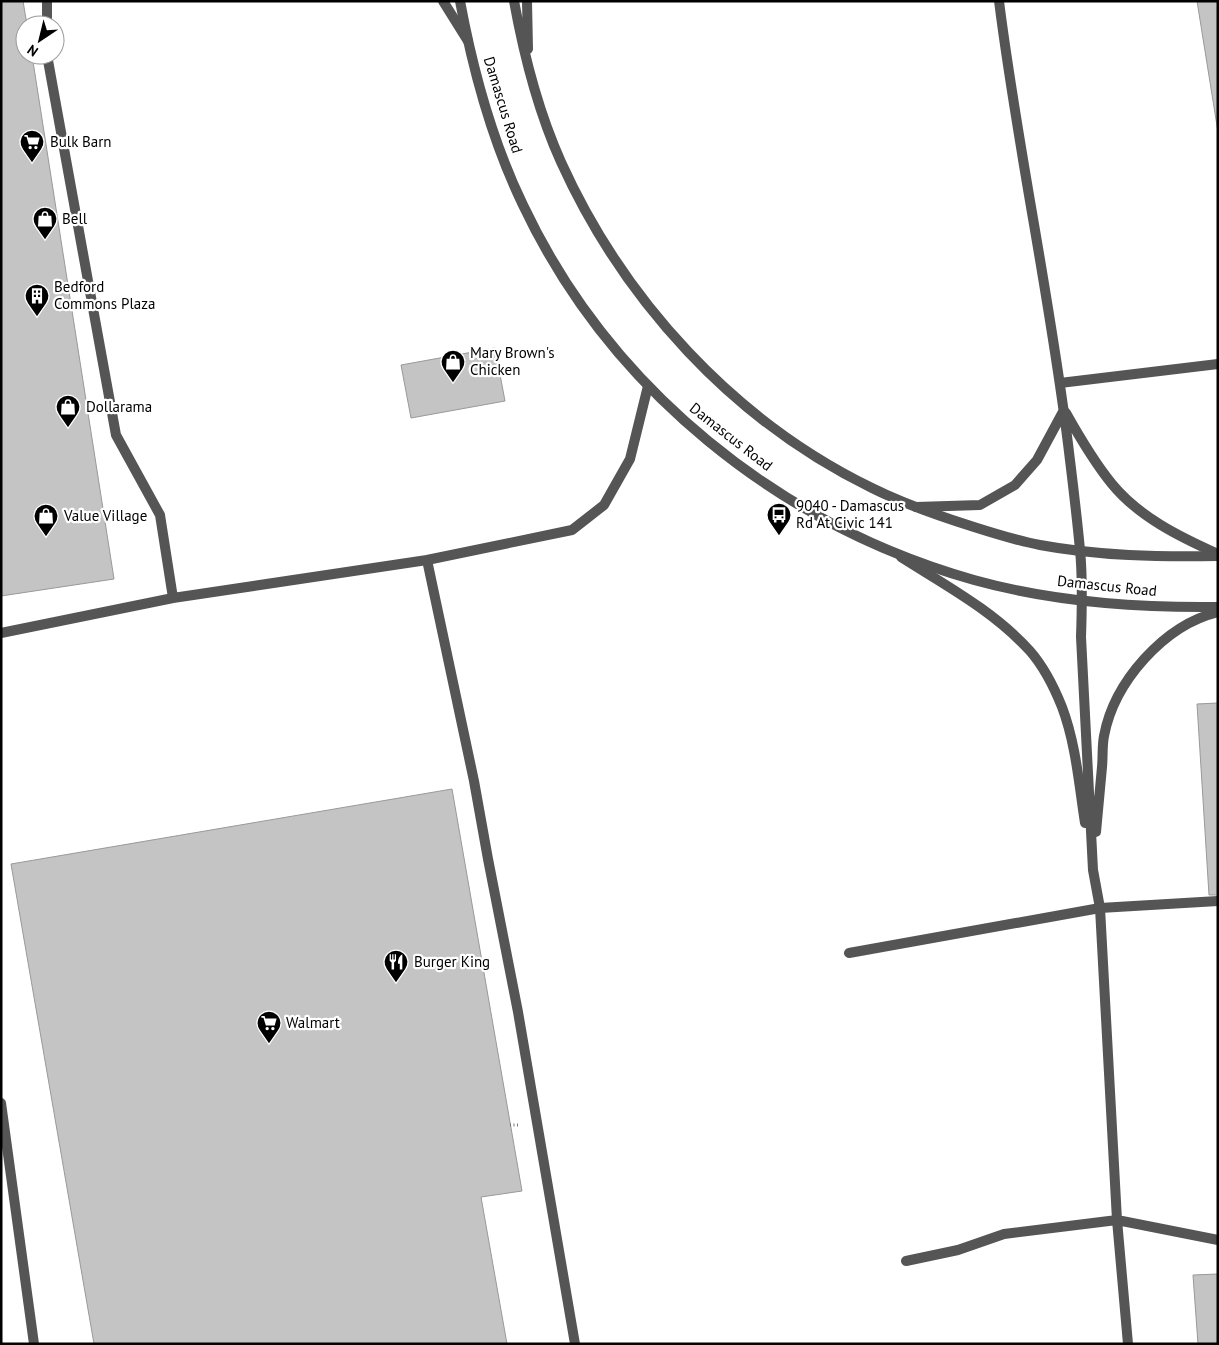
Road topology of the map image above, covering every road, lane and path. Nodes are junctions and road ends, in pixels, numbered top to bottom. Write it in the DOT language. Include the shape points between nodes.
graph roads {
  1 [pos="47,1"];
  2 [pos="443,1"];
  3 [pos="460,1"];
  4 [pos="514,1"];
  5 [pos="527,1"];
  6 [pos="998,1"];
  7 [pos="47,15"];
  8 [pos="469,43"];
  9 [pos="49,65"];
  10 [pos="534,87"];
  11 [pos="1218,364"];
  12 [pos="1060,383"];
  13 [pos="648,386"];
  14 [pos="1064,410"];
  15 [pos="915,507"];
  16 [pos="892,551"];
  17 [pos="1080,551"];
  18 [pos="1218,555"];
  19 [pos="427,560"];
  20 [pos="173,598"];
  21 [pos="1082,600"];
  22 [pos="1218,607"];
  23 [pos="1218,612"];
  24 [pos="1,633"];
  25 [pos="1093,870"];
  26 [pos="1218,901"];
  27 [pos="1100,908"];
  28 [pos="849,952"];
  29 [pos="1,1103"];
  30 [pos="1117,1220"];
  31 [pos="1218,1240"];
  32 [pos="906,1260"];
  33 [pos="34,1344"];
  34 [pos="575,1344"];
  35 [pos="1128,1344"];
  1 -- 7 [label="street"];
  2 -- 8 [label="street"];
  3 -- 8 [label="street, Damascus Road"];
  4 -- 10 [label="street"];
  5 -- 10 [label="street" via="528,52"];
  6 -- 12 [label="street"];
  8 -- 13 [label="street, Damascus Road" via="487,113 522,205 572,292"];
  9 -- 20 [label="street" via="116,435 160,515"];
  10 -- 15 [label="street" via="560,161 602,241 656,316 687,351 720,384 793,442 872,489"];
  11 -- 12 [label="street"];
  12 -- 14 [label="street"];
  13 -- 16 [label="street, Damascus Road" via="669,408 747,471 834,524"];
  13 -- 19 [label="street" via="630,459 604,505 572,530"];
  14 -- 15 [label="street" via="1037,460 1014,485 980,505"];
  14 -- 17 [label="street"];
  14 -- 18 [label="street" via="1113,486 1160,525"];
  15 -- 17 [label="street" via="1001,535"];
  16 -- 21 [label="street, Damascus Road" via="975,580"];
  16 -- 25 [label="street" via="949,586 1006,628 1030,652 1049,678 1071,739"];
  17 -- 18 [label="street"];
  17 -- 21 [label="street"];
  19 -- 20 [label="street"];
  19 -- 34 [label="street" via="518,1012"];
  20 -- 24 [label="street"];
  21 -- 22 [label="street, Damascus Road" via="1169,608"];
  21 -- 25 [label="street"];
  23 -- 25 [label="street" via="1183,627 1160,644 1140,663 1112,709 1104,736"];
  25 -- 27 [label="street"];
  26 -- 27 [label="street"];
  27 -- 28 [label="street"];
  27 -- 30 [label="street"];
  29 -- 33 [label="street"];
  30 -- 31 [label="street"];
  30 -- 32 [label="street" via="1004,1234 958,1250"];
  30 -- 35 [label="street"];
}
